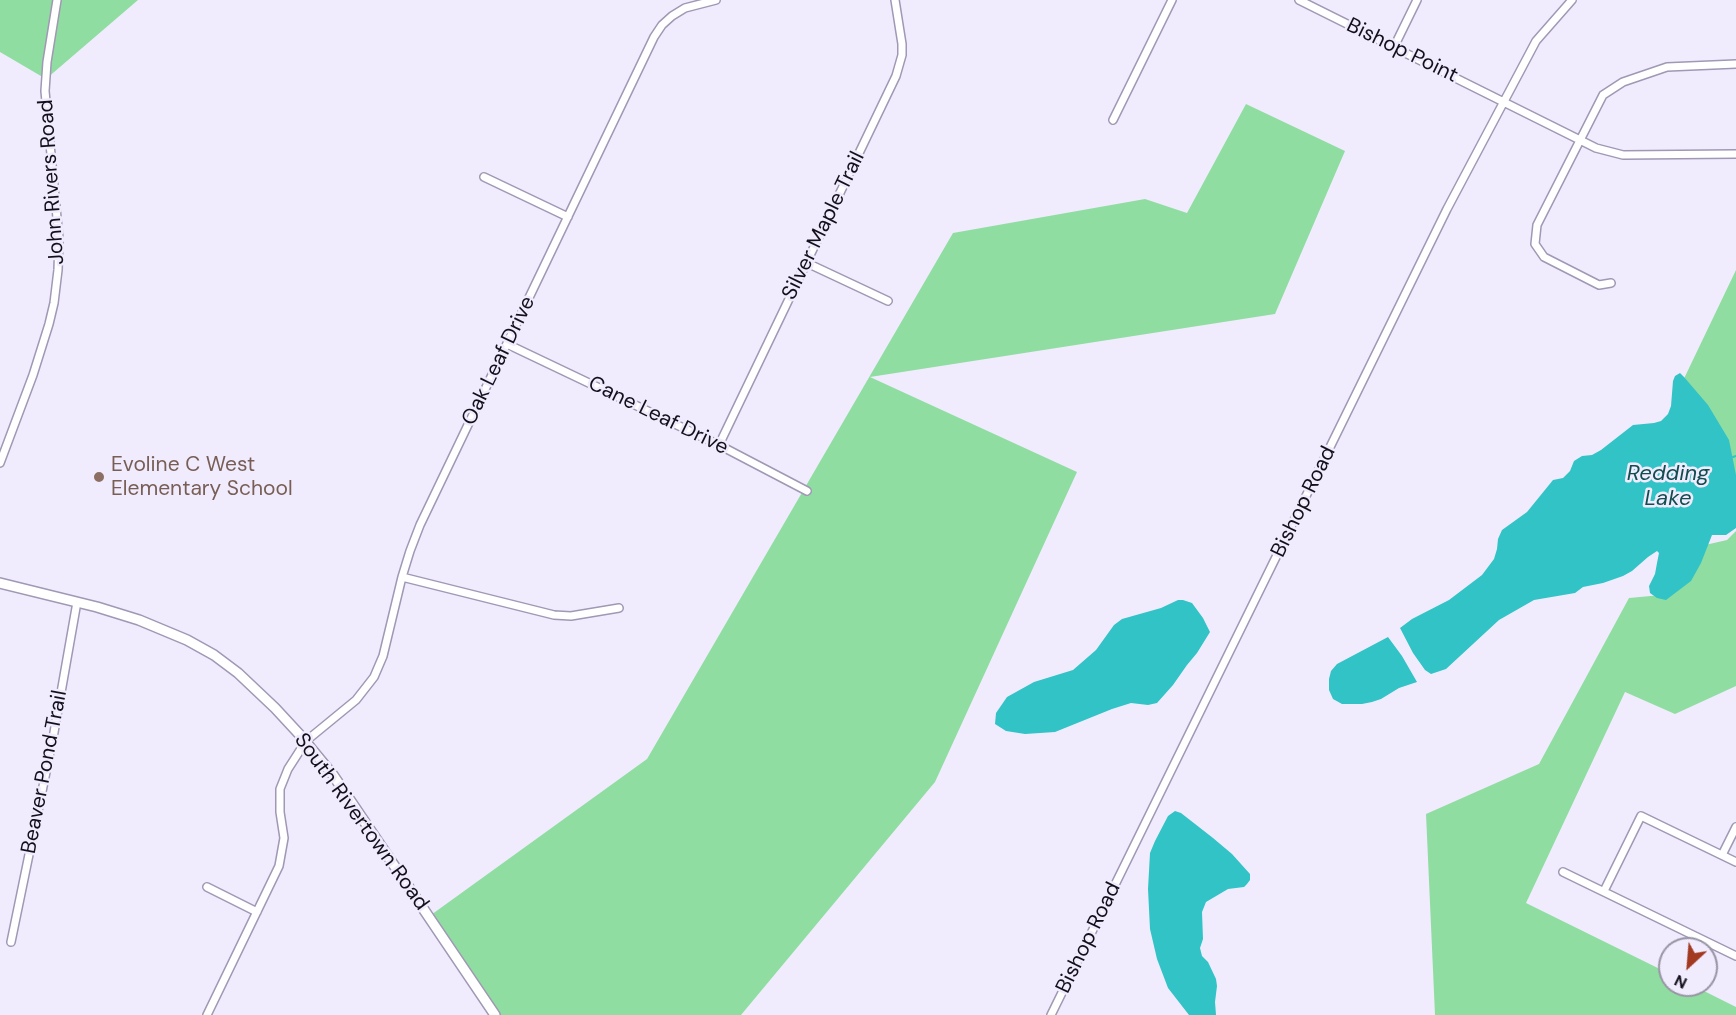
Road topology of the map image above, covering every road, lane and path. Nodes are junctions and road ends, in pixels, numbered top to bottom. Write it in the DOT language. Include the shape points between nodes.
graph roads {
  1 [pos="57,0"];
  2 [pos="716,0"];
  3 [pos="895,0"];
  4 [pos="1172,0"];
  5 [pos="1299,0"];
  6 [pos="1417,0"];
  7 [pos="1572,0"];
  8 [pos="1394,47"];
  9 [pos="1736,64"];
  10 [pos="1504,101"];
  11 [pos="1113,120"];
  12 [pos="1579,139"];
  13 [pos="1736,154"];
  14 [pos="484,177"];
  15 [pos="568,217"];
  16 [pos="807,263"];
  17 [pos="1611,283"];
  18 [pos="888,301"];
  19 [pos="507,344"];
  20 [pos="719,445"];
  21 [pos="0,463"];
  22 [pos="807,490"];
  23 [pos="402,577"];
  24 [pos="0,583"];
  25 [pos="77,602"];
  26 [pos="619,608"];
  27 [pos="306,741"];
  28 [pos="1736,827"];
  29 [pos="1722,855"];
  30 [pos="1736,862"];
  31 [pos="1563,872"];
  32 [pos="207,887"];
  33 [pos="1604,891"];
  34 [pos="257,912"];
  35 [pos="11,942"];
  36 [pos="1736,956"];
  37 [pos="207,1015"];
  38 [pos="495,1015"];
  39 [pos="1051,1015"];
  1 -- 21 [label="street, John Rivers Road" via="45,91 59,239 54,303 33,375"];
  2 -- 15 [label="street, Oak Leaf Drive" via="685,8 672,16 654,37"];
  3 -- 16 [label="street, Silver Maple Trail" via="902,44 900,67"];
  4 -- 11 [label="street"];
  5 -- 8 [label="street, Bishop Point"];
  6 -- 8 [label="street"];
  7 -- 10 [label="street, Bishop Road" via="1536,41"];
  8 -- 10 [label="street, Bishop Point"];
  9 -- 12 [label="street" via="1667,67 1623,82 1603,95"];
  10 -- 12 [label="street, Bishop Point"];
  10 -- 39 [label="street, Bishop Road"];
  12 -- 13 [label="street, Bishop Point" via="1623,155"];
  12 -- 17 [label="street" via="1537,225 1535,244 1544,257 1599,285"];
  14 -- 15 [label="street"];
  15 -- 19 [label="street, Oak Leaf Drive"];
  16 -- 18 [label="street"];
  16 -- 20 [label="street, Silver Maple Trail"];
  19 -- 20 [label="street, Cane Leaf Drive"];
  19 -- 23 [label="street, Oak Leaf Drive" via="420,525"];
  20 -- 22 [label="street, Cane Leaf Drive"];
  23 -- 26 [label="street" via="554,615"];
  23 -- 27 [label="street, Oak Leaf Drive" via="383,656 374,677 356,700"];
  24 -- 25 [label="main road, South Rivertown Road"];
  25 -- 27 [label="main road, South Rivertown Road" via="139,620 213,655 240,675"];
  25 -- 35 [label="street, Beaver Pond Trail"];
  27 -- 34 [label="street, Oak Leaf Drive" via="280,789 284,838 281,857"];
  27 -- 38 [label="main road, South Rivertown Road" via="356,808"];
  28 -- 29 [label="street"];
  29 -- 30 [label="street"];
  29 -- 33 [label="street" via="1641,816"];
  31 -- 33 [label="street"];
  32 -- 34 [label="street"];
  33 -- 36 [label="street"];
  34 -- 37 [label="street, Oak Leaf Drive"];
}
